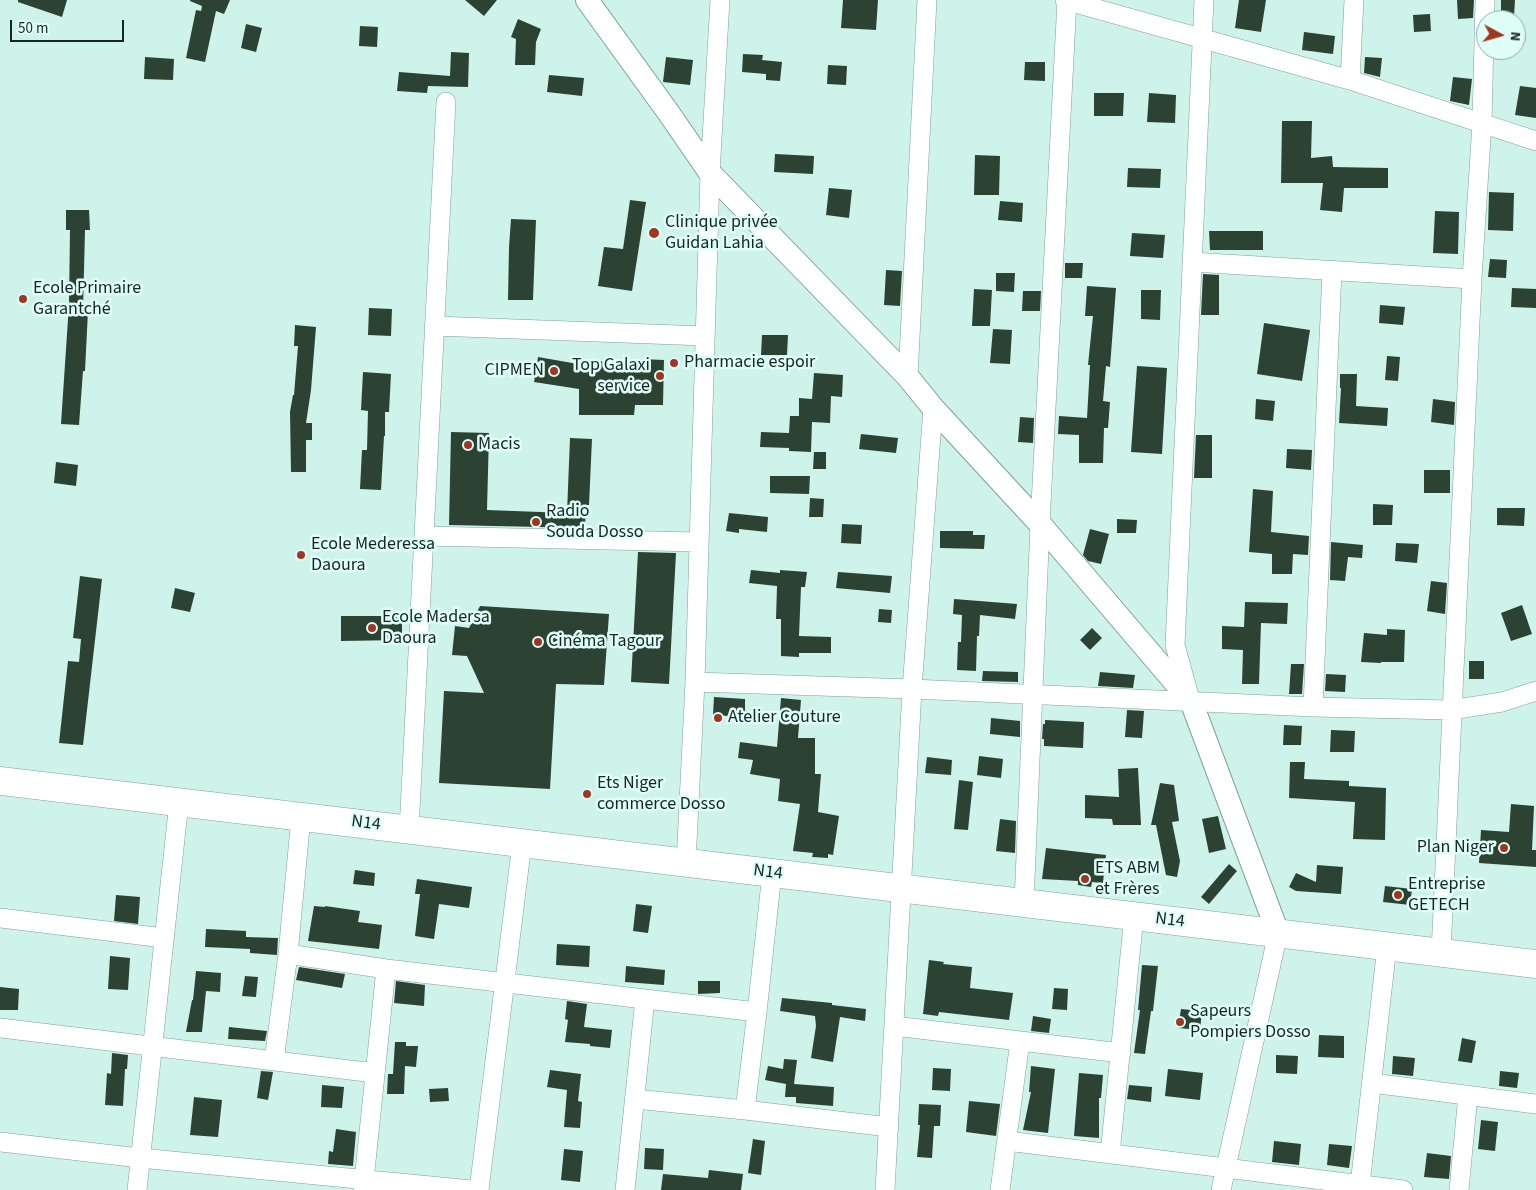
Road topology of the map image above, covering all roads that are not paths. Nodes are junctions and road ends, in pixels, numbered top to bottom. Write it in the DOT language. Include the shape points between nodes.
graph roads {
  1 [pos="586,0"];
  2 [pos="720,0"];
  3 [pos="927,0"];
  4 [pos="1067,0"];
  5 [pos="1204,0"];
  6 [pos="1354,0"];
  7 [pos="1485,0"];
  8 [pos="1202,39"];
  9 [pos="1350,80"];
  10 [pos="446,102"];
  11 [pos="1482,123"];
  12 [pos="1536,141"];
  13 [pos="710,173"];
  14 [pos="1192,262"];
  15 [pos="1332,271"];
  16 [pos="1472,279"];
  17 [pos="434,326"];
  18 [pos="705,336"];
  19 [pos="908,377"];
  20 [pos="933,408"];
  21 [pos="1040,524"];
  22 [pos="424,536"];
  23 [pos="699,542"];
  24 [pos="695,682"];
  25 [pos="912,689"];
  26 [pos="1536,691"];
  27 [pos="1033,694"];
  28 [pos="1191,701"];
  29 [pos="1313,707"];
  30 [pos="1451,710"];
  31 [pos="0,781"];
  32 [pos="179,802"];
  33 [pos="301,817"];
  34 [pos="409,830"];
  35 [pos="522,843"];
  36 [pos="686,863"];
  37 [pos="772,873"];
  38 [pos="902,888"];
  39 [pos="1024,903"];
  40 [pos="1134,916"];
  41 [pos="0,918"];
  42 [pos="1278,933"];
  43 [pos="164,938"];
  44 [pos="1388,946"];
  45 [pos="1441,953"];
  46 [pos="288,954"];
  47 [pos="1536,964"];
  48 [pos="386,969"];
  49 [pos="504,982"];
  50 [pos="645,999"];
  51 [pos="757,1012"];
  52 [pos="894,1026"];
  53 [pos="0,1028"];
  54 [pos="1020,1041"];
  55 [pos="152,1047"];
  56 [pos="1121,1053"];
  57 [pos="274,1061"];
  58 [pos="375,1073"];
  59 [pos="1372,1082"];
  60 [pos="1468,1095"];
  61 [pos="634,1099"];
  62 [pos="1536,1104"];
  63 [pos="745,1110"];
  64 [pos="888,1127"];
  65 [pos="1006,1141"];
  66 [pos="0,1142"];
  67 [pos="1110,1154"];
  68 [pos="140,1158"];
  69 [pos="1225,1168"];
  70 [pos="363,1185"];
  71 [pos="1360,1185"];
  72 [pos="137,1190"];
  73 [pos="472,1190"];
  74 [pos="479,1190"];
  75 [pos="625,1190"];
  76 [pos="885,1190"];
  77 [pos="1000,1190"];
  78 [pos="1221,1190"];
  79 [pos="1403,1190"];
  80 [pos="1459,1190"];
  1 -- 13 [label="street"];
  2 -- 13 [label="street"];
  3 -- 19 [label="street"];
  4 -- 8 [label="street"];
  4 -- 21 [label="street"];
  5 -- 8 [label="street"];
  6 -- 9 [label="street"];
  7 -- 11 [label="street"];
  8 -- 9 [label="street"];
  8 -- 14 [label="street"];
  9 -- 11 [label="street"];
  10 -- 17 [label="street"];
  11 -- 12 [label="street"];
  11 -- 16 [label="street"];
  13 -- 18 [label="street"];
  13 -- 19 [label="street"];
  14 -- 15 [label="street"];
  14 -- 28 [label="street" via="1175,645"];
  15 -- 16 [label="street"];
  15 -- 29 [label="street"];
  16 -- 30 [label="street"];
  17 -- 18 [label="street"];
  17 -- 22 [label="street"];
  18 -- 23 [label="street"];
  19 -- 20 [label="street"];
  20 -- 21 [label="street"];
  20 -- 25 [label="street"];
  21 -- 27 [label="street"];
  21 -- 28 [label="street"];
  22 -- 23 [label="street"];
  22 -- 34 [label="street"];
  23 -- 24 [label="street"];
  24 -- 25 [label="street"];
  24 -- 36 [label="street"];
  25 -- 27 [label="street"];
  25 -- 38 [label="street"];
  26 -- 30 [label="street" via="1502,702"];
  27 -- 28 [label="street"];
  27 -- 39 [label="street"];
  28 -- 29 [label="street"];
  28 -- 42 [label="street"];
  29 -- 30 [label="street"];
  30 -- 45 [label="street"];
  31 -- 32 [label="main road, N14"];
  32 -- 33 [label="main road, N14"];
  32 -- 43 [label="street"];
  33 -- 34 [label="main road, N14"];
  33 -- 46 [label="street"];
  34 -- 35 [label="main road, N14"];
  35 -- 36 [label="main road, N14"];
  35 -- 49 [label="street"];
  36 -- 37 [label="main road, N14"];
  37 -- 38 [label="main road, N14"];
  37 -- 51 [label="street"];
  38 -- 39 [label="main road, N14"];
  38 -- 52 [label="street"];
  39 -- 40 [label="main road, N14"];
  40 -- 42 [label="main road, N14"];
  40 -- 56 [label="street"];
  41 -- 43 [label="street"];
  42 -- 44 [label="main road, N14"];
  42 -- 69 [label="street"];
  43 -- 55 [label="street"];
  44 -- 45 [label="main road, N14"];
  44 -- 59 [label="street"];
  45 -- 47 [label="main road, N14"];
  46 -- 48 [label="street"];
  46 -- 57 [label="street"];
  48 -- 49 [label="street"];
  48 -- 58 [label="street"];
  49 -- 50 [label="street"];
  49 -- 74 [label="street"];
  50 -- 51 [label="street"];
  50 -- 61 [label="street"];
  51 -- 63 [label="street"];
  52 -- 54 [label="street"];
  52 -- 64 [label="street"];
  53 -- 55 [label="street"];
  54 -- 56 [label="street"];
  54 -- 65 [label="street"];
  55 -- 57 [label="street"];
  55 -- 68 [label="street"];
  56 -- 67 [label="street"];
  57 -- 58 [label="street"];
  58 -- 70 [label="street"];
  59 -- 60 [label="street"];
  59 -- 71 [label="street"];
  60 -- 62 [label="street"];
  60 -- 80 [label="street"];
  61 -- 63 [label="street"];
  61 -- 75 [label="street"];
  63 -- 64 [label="street"];
  64 -- 76 [label="street"];
  65 -- 67 [label="street"];
  65 -- 77 [label="street"];
  66 -- 68 [label="street"];
  67 -- 69 [label="street"];
  68 -- 70 [label="street"];
  68 -- 72 [label="street"];
  69 -- 71 [label="street"];
  69 -- 78 [label="street"];
  70 -- 73 [label="street"];
  71 -- 79 [label="street"];
}
